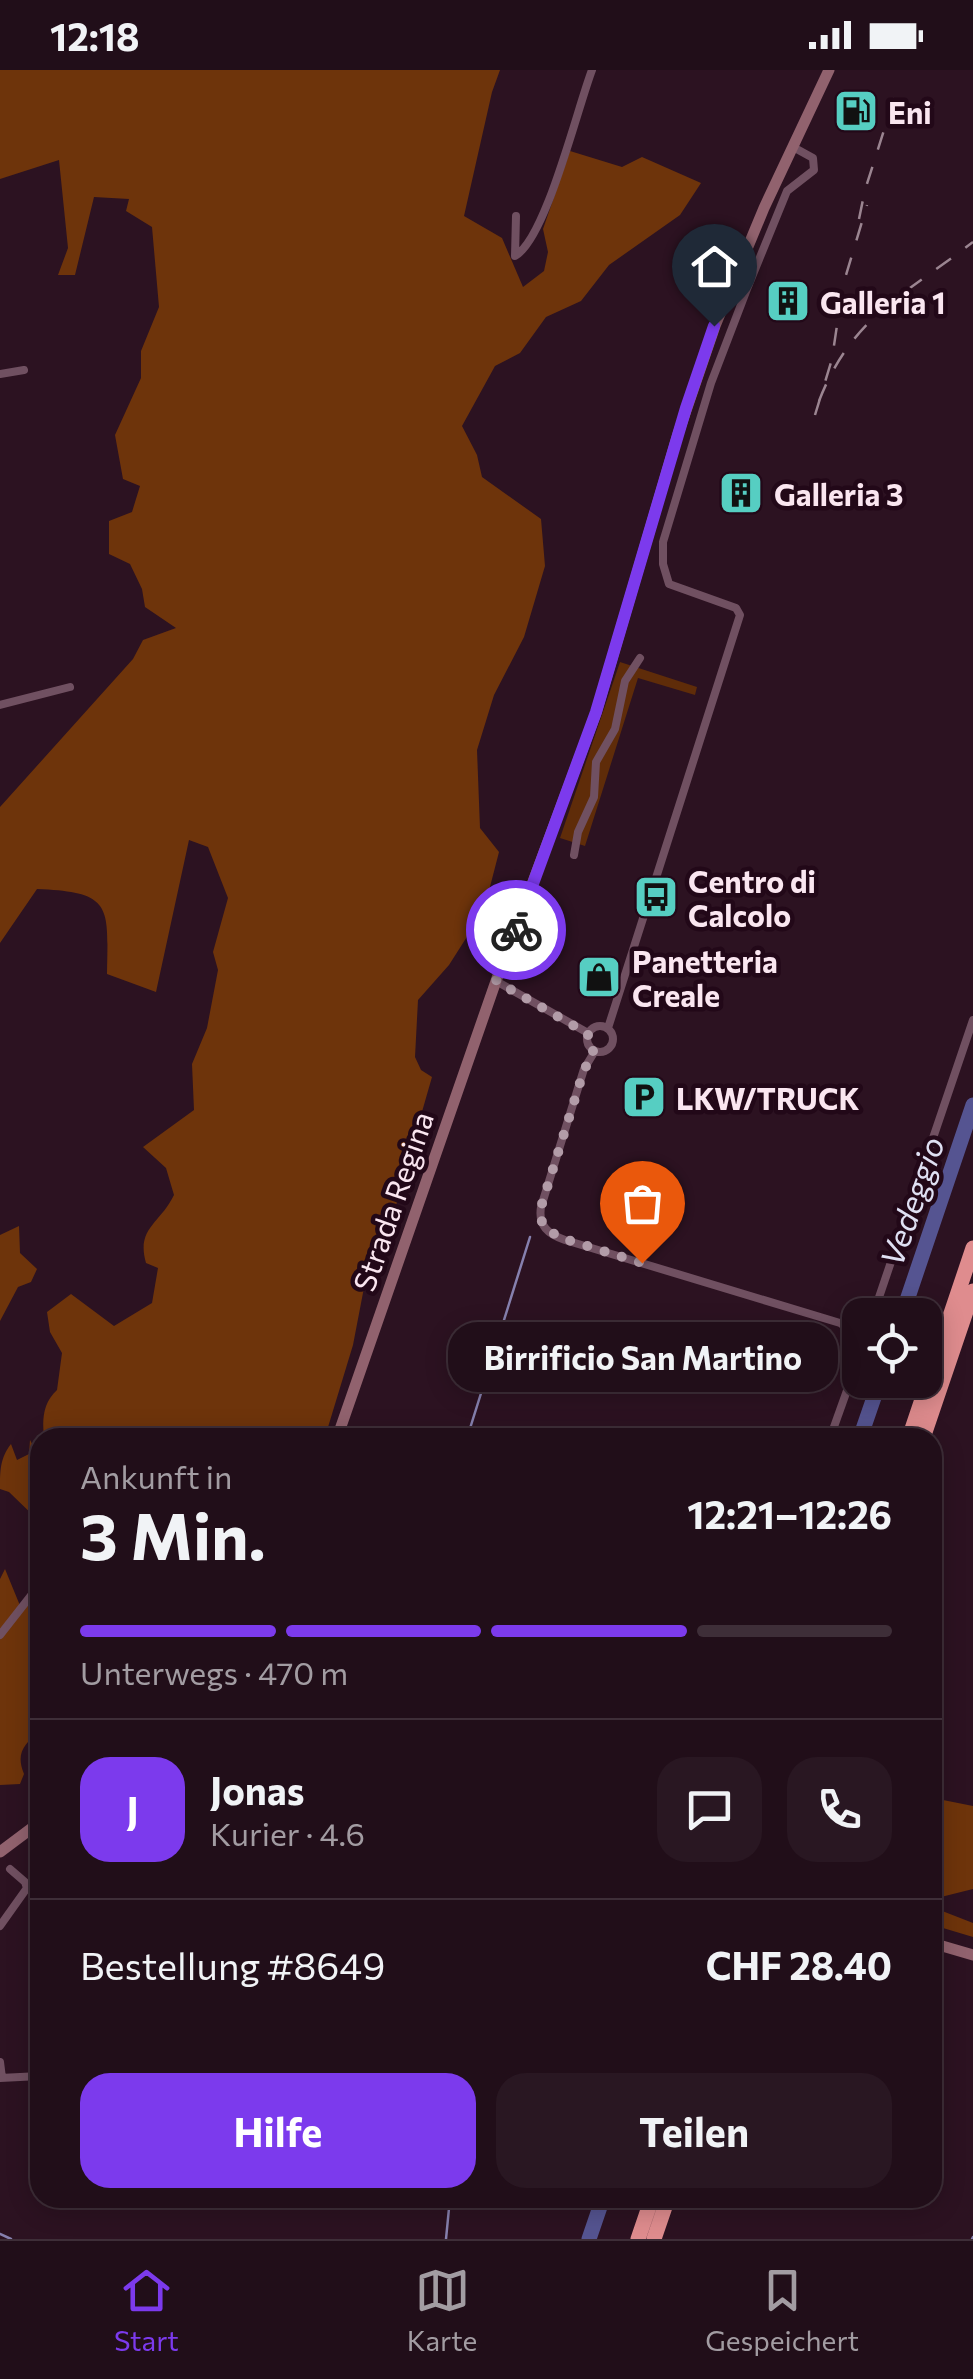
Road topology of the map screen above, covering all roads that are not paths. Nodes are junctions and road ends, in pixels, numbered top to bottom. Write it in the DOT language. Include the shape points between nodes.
graph roads {
  1 [pos="592,70"];
  2 [pos="829,70"];
  3 [pos="792,147"];
  4 [pos="516,216"];
  5 [pos="24,370"];
  6 [pos="0,374"];
  7 [pos="640,658"];
  8 [pos="70,687"];
  9 [pos="0,706"];
  10 [pos="574,855"];
  11 [pos="496,981"];
  12 [pos="973,1020"];
  13 [pos="608,1028"];
  14 [pos="588,1034"];
  15 [pos="594,1052"];
  16 [pos="973,1248"];
  17 [pos="973,1291"];
  18 [pos="879,1298"];
  19 [pos="842,1324"];
  20 [pos="480,1368"];
  21 [pos="495,1374"];
  22 [pos="844,1398"];
  23 [pos="340,1428"];
  24 [pos="834,1428"];
  25 [pos="912,1428"];
  26 [pos="926,1428"];
  27 [pos="30,1597"];
  28 [pos="0,1635"];
  29 [pos="30,1830"];
  30 [pos="0,1852"];
  31 [pos="10,1869"];
  32 [pos="0,1926"];
  33 [pos="942,1946"];
  34 [pos="973,1955"];
  35 [pos="0,2062"];
  36 [pos="30,2077"];
  37 [pos="1,2078"];
  38 [pos="649,2208"];
  39 [pos="665,2208"];
  40 [pos="638,2239"];
  41 [pos="654,2239"];
  1 -- 4 [label="street" via="550,197 526,249 515,256"];
  2 -- 3 [label="main road, Strada Regina"];
  3 -- 11 [label="main road, Strada Regina" via="701,363 596,712"];
  3 -- 13 [label="street" via="814,166 787,190 711,383 665,532 668,584 736,608 740,618"];
  5 -- 6 [label="street"];
  7 -- 10 [label="street" via="596,762 594,796"];
  8 -- 9 [label="street"];
  11 -- 14 [label="street"];
  11 -- 23 [label="main road, Strada Regina"];
  12 -- 18 [label="street"];
  13 -- 14 [label="street"];
  13 -- 15 [label="street" via="613,1045"];
  14 -- 15 [label="street"];
  15 -- 19 [label="street" via="541,1207 547,1231"];
  16 -- 25 [label="highway"];
  17 -- 26 [label="highway"];
  20 -- 21 [label="street"];
  22 -- 24 [label="street"];
  27 -- 28 [label="street"];
  29 -- 30 [label="main road"];
  31 -- 32 [label="street" via="27,1888"];
  33 -- 34 [label="main road"];
  35 -- 37 [label="street"];
  36 -- 37 [label="street"];
  38 -- 40 [label="highway"];
  39 -- 41 [label="highway"];
}
